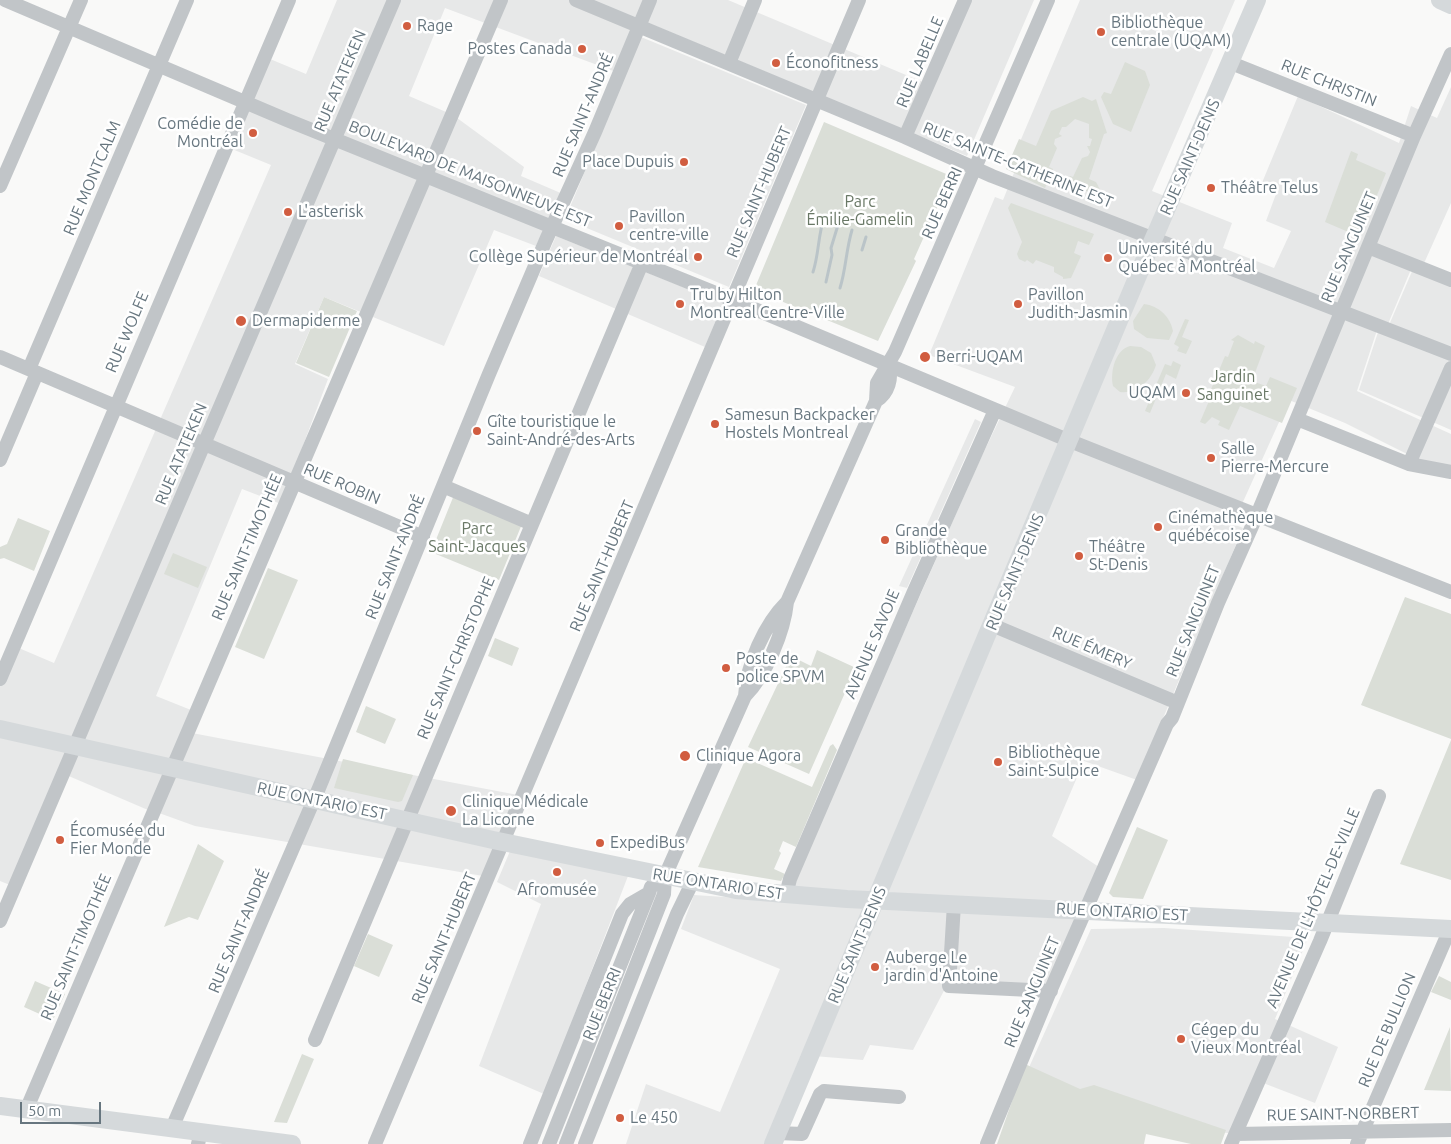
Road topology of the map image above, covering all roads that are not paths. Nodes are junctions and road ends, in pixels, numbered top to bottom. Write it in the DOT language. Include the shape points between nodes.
graph roads {
  1 [pos="5,0"];
  2 [pos="81,0"];
  3 [pos="186,0"];
  4 [pos="289,0"];
  5 [pos="394,0"];
  6 [pos="501,0"];
  7 [pos="576,0"];
  8 [pos="650,0"];
  9 [pos="755,0"];
  10 [pos="859,0"];
  11 [pos="965,0"];
  12 [pos="1048,0"];
  13 [pos="1257,0"];
  14 [pos="1440,0"];
  15 [pos="1451,5"];
  16 [pos="69,27"];
  17 [pos="639,27"];
  18 [pos="1451,54"];
  19 [pos="729,63"];
  20 [pos="1231,63"];
  21 [pos="158,66"];
  22 [pos="817,100"];
  23 [pos="245,102"];
  24 [pos="1414,136"];
  25 [pos="906,137"];
  26 [pos="334,138"];
  27 [pos="976,169"];
  28 [pos="426,175"];
  29 [pos="0,186"];
  30 [pos="552,227"];
  31 [pos="1154,239"];
  32 [pos="1368,247"];
  33 [pos="642,263"];
  34 [pos="1451,280"];
  35 [pos="733,300"];
  36 [pos="1341,311"];
  37 [pos="1451,354"];
  38 [pos="0,357"];
  39 [pos="889,365"];
  40 [pos="1451,368"];
  41 [pos="33,371"];
  42 [pos="115,406"];
  43 [pos="995,410"];
  44 [pos="1297,419"];
  45 [pos="1070,441"];
  46 [pos="204,444"];
  47 [pos="0,460"];
  48 [pos="1409,464"];
  49 [pos="1451,472"];
  50 [pos="294,482"];
  51 [pos="443,486"];
  52 [pos="1257,515"];
  53 [pos="532,524"];
  54 [pos="423,537"];
  55 [pos="1451,592"];
  56 [pos="992,625"];
  57 [pos="0,679"];
  58 [pos="1178,703"];
  59 [pos="0,729"];
  60 [pos="75,746"];
  61 [pos="171,767"];
  62 [pos="1379,796"];
  63 [pos="314,800"];
  64 [pos="408,819"];
  65 [pos="505,842"];
  66 [pos="665,876"];
  67 [pos="692,883"];
  68 [pos="649,893"];
  69 [pos="786,895"];
  70 [pos="876,900"];
  71 [pos="4,902"];
  72 [pos="954,904"];
  73 [pos="1088,910"];
  74 [pos="0,921"];
  75 [pos="1327,923"];
  76 [pos="1450,929"];
  77 [pos="1051,991"];
  78 [pos="315,1040"];
  79 [pos="899,1097"];
  80 [pos="0,1106"];
  81 [pos="27,1108"];
  82 [pos="172,1128"];
  83 [pos="1363,1130"];
  84 [pos="1451,1130"];
  85 [pos="199,1138"];
  86 [pos="776,1138"];
  87 [pos="1234,1139"];
  88 [pos="292,1144"];
  89 [pos="375,1144"];
  90 [pos="530,1144"];
  91 [pos="549,1144"];
  92 [pos="566,1144"];
  93 [pos="585,1144"];
  94 [pos="988,1144"];
  95 [pos="1357,1144"];
  1 -- 16 [label="street, BOULEVARD DE MAISONNEUVE EST"];
  2 -- 16 [label="street"];
  3 -- 21 [label="street, RUE MONTCALM"];
  4 -- 23 [label="street, RUE WOLFE"];
  5 -- 26 [label="street, RUE ATATEKEN"];
  6 -- 28 [label="street, RUE SAINT-TIMOTHÉE"];
  7 -- 17 [label="street, RUE SAINTE-CATHERINE EST"];
  8 -- 17 [label="street, RUE SAINT-ANDRÉ"];
  9 -- 19 [label="street"];
  10 -- 22 [label="street, RUE SAINT-HUBERT"];
  11 -- 25 [label="street, RUE LABELLE"];
  12 -- 27 [label="street, RUE BERRI"];
  13 -- 20 [label="main road, RUE SAINT-DENIS"];
  14 -- 15 [label="main road"];
  16 -- 21 [label="street, BOULEVARD DE MAISONNEUVE EST"];
  16 -- 29 [label="street"];
  17 -- 19 [label="street, RUE SAINTE-CATHERINE EST"];
  17 -- 30 [label="street, RUE SAINT-ANDRÉ"];
  18 -- 24 [label="street, RUE SANGUINET"];
  19 -- 22 [label="street, RUE SAINTE-CATHERINE EST"];
  20 -- 24 [label="street, RUE CHRISTIN"];
  20 -- 31 [label="main road, RUE SAINT-DENIS"];
  21 -- 23 [label="street, BOULEVARD DE MAISONNEUVE EST"];
  21 -- 41 [label="street, RUE MONTCALM"];
  22 -- 25 [label="street, RUE SAINTE-CATHERINE EST"];
  22 -- 35 [label="street, RUE SAINT-HUBERT"];
  23 -- 26 [label="street, BOULEVARD DE MAISONNEUVE EST"];
  23 -- 42 [label="street, RUE WOLFE"];
  24 -- 32 [label="street, RUE SANGUINET"];
  25 -- 27 [label="street, RUE SAINTE-CATHERINE EST"];
  26 -- 28 [label="street, BOULEVARD DE MAISONNEUVE EST"];
  26 -- 46 [label="street, RUE ATATEKEN"];
  27 -- 31 [label="street, RUE SAINTE-CATHERINE EST"];
  27 -- 39 [label="street, RUE BERRI"];
  28 -- 30 [label="street, BOULEVARD DE MAISONNEUVE EST"];
  28 -- 50 [label="street, RUE SAINT-TIMOTHÉE"];
  30 -- 33 [label="street, BOULEVARD DE MAISONNEUVE EST"];
  30 -- 51 [label="street, RUE SAINT-ANDRÉ"];
  31 -- 36 [label="street, RUE SAINTE-CATHERINE EST"];
  31 -- 45 [label="main road, RUE SAINT-DENIS"];
  32 -- 34 [label="street"];
  32 -- 36 [label="street, RUE SANGUINET"];
  33 -- 35 [label="street, BOULEVARD DE MAISONNEUVE EST"];
  33 -- 53 [label="street, RUE SAINT-CHRISTOPHE"];
  35 -- 39 [label="street, BOULEVARD DE MAISONNEUVE EST"];
  35 -- 65 [label="street, RUE SAINT-HUBERT"];
  36 -- 37 [label="street, RUE SAINTE-CATHERINE EST"];
  36 -- 44 [label="street, RUE SANGUINET"];
  38 -- 41 [label="street, RUE ROBIN"];
  39 -- 43 [label="street, BOULEVARD DE MAISONNEUVE EST"];
  39 -- 66 [label="street, RUE BERRI" via="890,381 876,401 787,602 773,616 760,644 746,677 745,696"];
  40 -- 48 [label="street"];
  41 -- 42 [label="street, RUE ROBIN"];
  41 -- 47 [label="street, RUE MONTCALM"];
  42 -- 46 [label="street, RUE ROBIN"];
  42 -- 57 [label="street, RUE WOLFE"];
  43 -- 45 [label="street, BOULEVARD DE MAISONNEUVE EST"];
  43 -- 69 [label="street, AVENUE SAVOIE" via="846,747"];
  44 -- 48 [label="street"];
  44 -- 52 [label="street, RUE SANGUINET"];
  45 -- 52 [label="street, BOULEVARD DE MAISONNEUVE EST"];
  45 -- 56 [label="main road, RUE SAINT-DENIS"];
  46 -- 50 [label="street, RUE ROBIN"];
  46 -- 60 [label="street, RUE ATATEKEN"];
  48 -- 49 [label="street"];
  50 -- 54 [label="street, RUE ROBIN"];
  50 -- 61 [label="street, RUE SAINT-TIMOTHÉE"];
  51 -- 53 [label="street"];
  51 -- 54 [label="street, RUE SAINT-ANDRÉ"];
  52 -- 55 [label="street, BOULEVARD DE MAISONNEUVE EST"];
  52 -- 58 [label="street, RUE SANGUINET"];
  53 -- 64 [label="street, RUE SAINT-CHRISTOPHE"];
  54 -- 63 [label="street, RUE SAINT-ANDRÉ"];
  56 -- 58 [label="street, RUE ÉMERY"];
  56 -- 70 [label="main road, RUE SAINT-DENIS"];
  58 -- 73 [label="street, RUE SANGUINET"];
  59 -- 60 [label="main road, RUE ONTARIO EST"];
  60 -- 61 [label="main road, RUE ONTARIO EST"];
  60 -- 71 [label="street, RUE ATATEKEN"];
  61 -- 63 [label="main road, RUE ONTARIO EST"];
  61 -- 81 [label="street, RUE SAINT-TIMOTHÉE"];
  62 -- 75 [label="street, AVENUE DE L'HÔTEL-DE-VILLE"];
  63 -- 64 [label="main road, RUE ONTARIO EST"];
  63 -- 82 [label="street, RUE SAINT-ANDRÉ"];
  64 -- 65 [label="main road, RUE ONTARIO EST"];
  64 -- 78 [label="street, RUE SAINT-CHRISTOPHE"];
  65 -- 66 [label="main road, RUE ONTARIO EST"];
  65 -- 89 [label="street, RUE SAINT-HUBERT"];
  66 -- 67 [label="main road, RUE ONTARIO EST"];
  66 -- 68 [label="street, RUE BERRI" via="651,887"];
  66 -- 92 [label="street, RUE BERRI" via="666,891"];
  67 -- 69 [label="main road, RUE ONTARIO EST"];
  67 -- 93 [label="street"];
  68 -- 90 [label="street, RUE BERRI" via="630,904 622,914"];
  68 -- 91 [label="street, RUE BERRI"];
  69 -- 70 [label="main road, RUE ONTARIO EST"];
  70 -- 72 [label="main road, RUE ONTARIO EST"];
  70 -- 86 [label="main road, RUE SAINT-DENIS"];
  71 -- 74 [label="street, RUE ATATEKEN"];
  72 -- 73 [label="main road, RUE ONTARIO EST"];
  72 -- 77 [label="street" via="949,986"];
  73 -- 75 [label="main road, RUE ONTARIO EST"];
  73 -- 77 [label="street, RUE SANGUINET"];
  75 -- 76 [label="main road, RUE ONTARIO EST"];
  75 -- 87 [label="street, AVENUE DE L'HÔTEL-DE-VILLE"];
  76 -- 83 [label="street, RUE DE BULLION"];
  77 -- 94 [label="street, RUE SANGUINET"];
  79 -- 86 [label="street" via="824,1091 802,1134"];
  80 -- 81 [label="main road"];
  81 -- 82 [label="main road"];
  82 -- 85 [label="main road"];
  83 -- 84 [label="street, RUE SAINT-NORBERT"];
  83 -- 87 [label="street, RUE SAINT-NORBERT"];
  83 -- 95 [label="street, RUE DE BULLION"];
  85 -- 88 [label="main road"];
}
